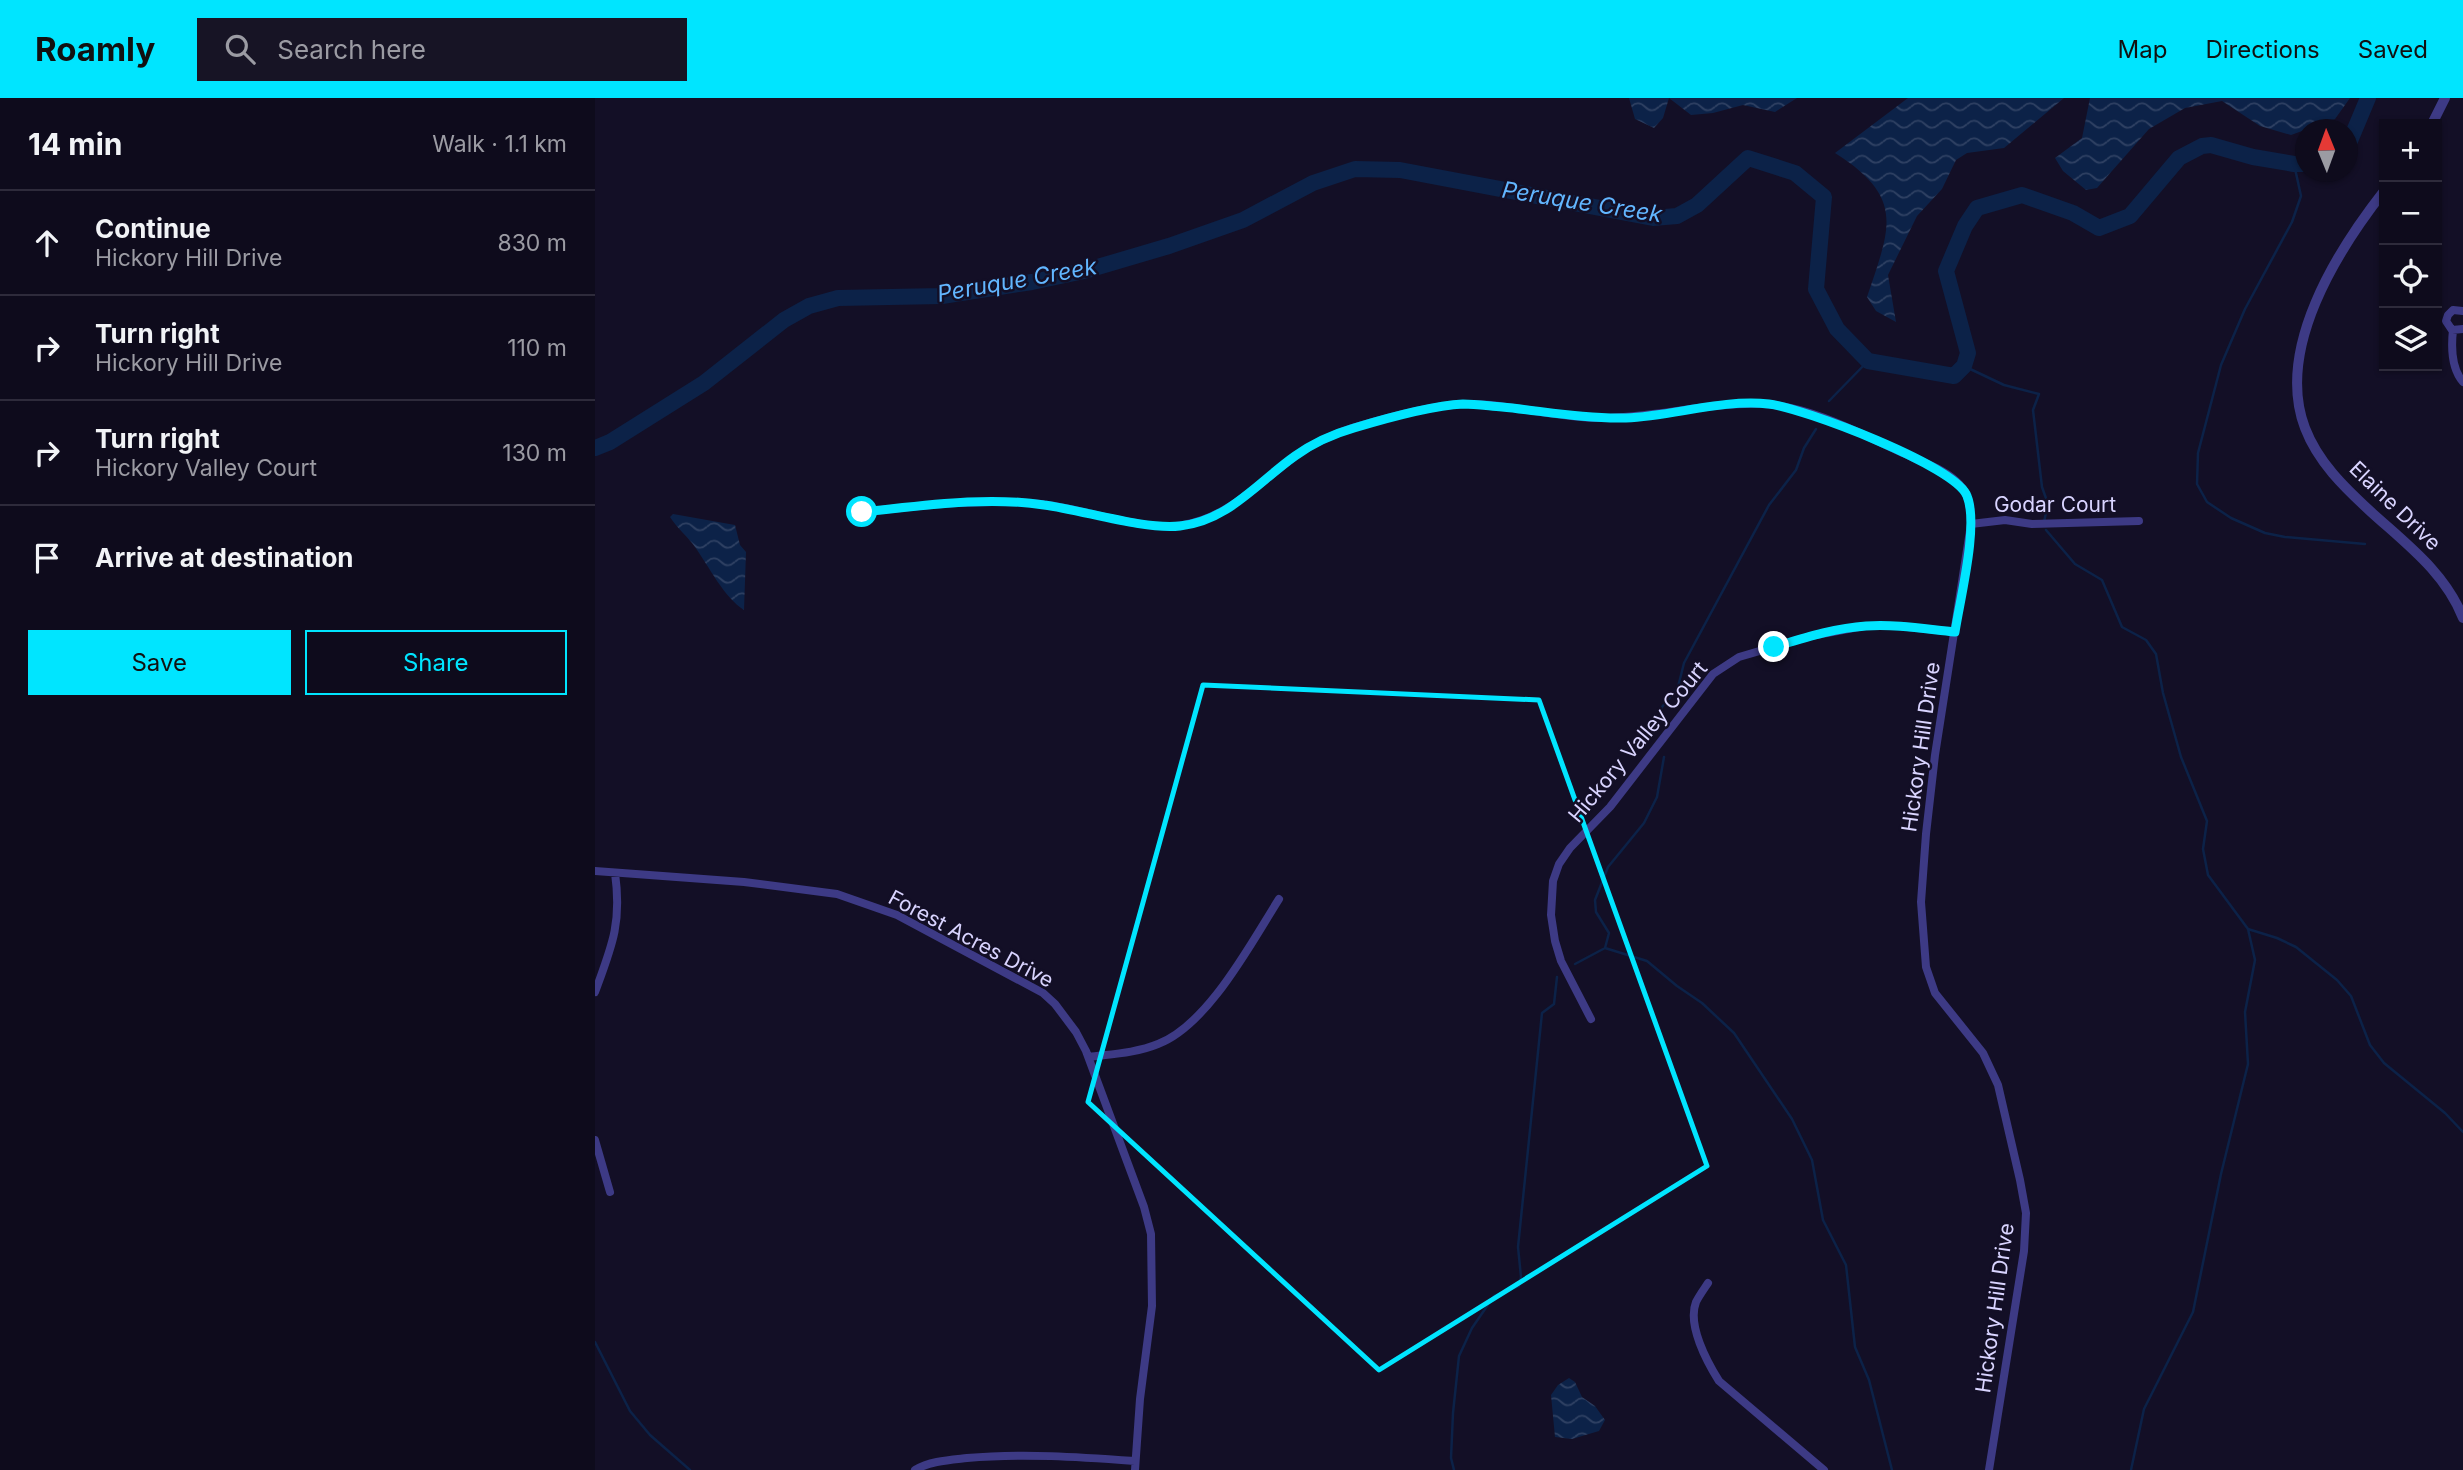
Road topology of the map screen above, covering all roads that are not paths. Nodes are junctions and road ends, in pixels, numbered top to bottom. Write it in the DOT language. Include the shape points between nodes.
graph roads {
  1 [pos="2445,98"];
  2 [pos="2434,119"];
  3 [pos="2379,198"];
  4 [pos="2463,311"];
  5 [pos="2463,329"];
  6 [pos="2453,330"];
  7 [pos="2463,382"];
  8 [pos="862,512"];
  9 [pos="2139,521"];
  10 [pos="1971,524"];
  11 [pos="2463,618"];
  12 [pos="1955,632"];
  13 [pos="595,872"];
  14 [pos="615,873"];
  15 [pos="1279,899"];
  16 [pos="595,992"];
  17 [pos="1591,1018"];
  18 [pos="1089,1057"];
  19 [pos="595,1140"];
  20 [pos="610,1192"];
  21 [pos="1708,1283"];
  22 [pos="1135,1465"];
  23 [pos="915,1470"];
  24 [pos="1824,1470"];
  25 [pos="1989,1470"];
  1 -- 2 [label="street"];
  3 -- 11 [label="street, Elaine Drive" via="2324,284 2309,319 2297,370 2302,416 2325,463 2345,488 2428,562"];
  4 -- 6 [label="street" via="2453,310 2448,315 2447,325"];
  5 -- 6 [label="street"];
  6 -- 7 [label="street" via="2452,357"];
  8 -- 10 [label="street, Hickory Hill Drive" via="964,503 1041,504 1154,526 1179,526 1208,520 1229,508 1321,440 1439,407 1465,404 1628,418 1741,403 1805,412 1943,472 1967,495"];
  9 -- 10 [label="street, Godar Court"];
  10 -- 12 [label="street, Hickory Hill Drive"];
  12 -- 17 [label="street, Hickory Valley Court" via="1864,626 1739,657 1713,674 1610,807 1559,864 1551,915 1555,941"];
  12 -- 25 [label="street, Hickory Hill Drive" via="1926,834 1921,902 1926,967 1935,993 1983,1053 1998,1085 2025,1213 2024,1251"];
  13 -- 14 [label="street, Forest Acres Drive"];
  14 -- 16 [label="street" via="617,926"];
  14 -- 18 [label="street, Forest Acres Drive" via="837,894 897,915 1043,993 1076,1032"];
  15 -- 18 [label="street" via="1226,982 1184,1027 1161,1043 1133,1052"];
  18 -- 22 [label="street, Forest Acres Drive" via="1151,1234 1152,1306"];
  19 -- 20 [label="street"];
  21 -- 24 [label="street" via="1695,1304 1695,1322 1714,1373 1748,1408"];
  22 -- 23 [label="street" via="1005,1455 941,1461"];
}
